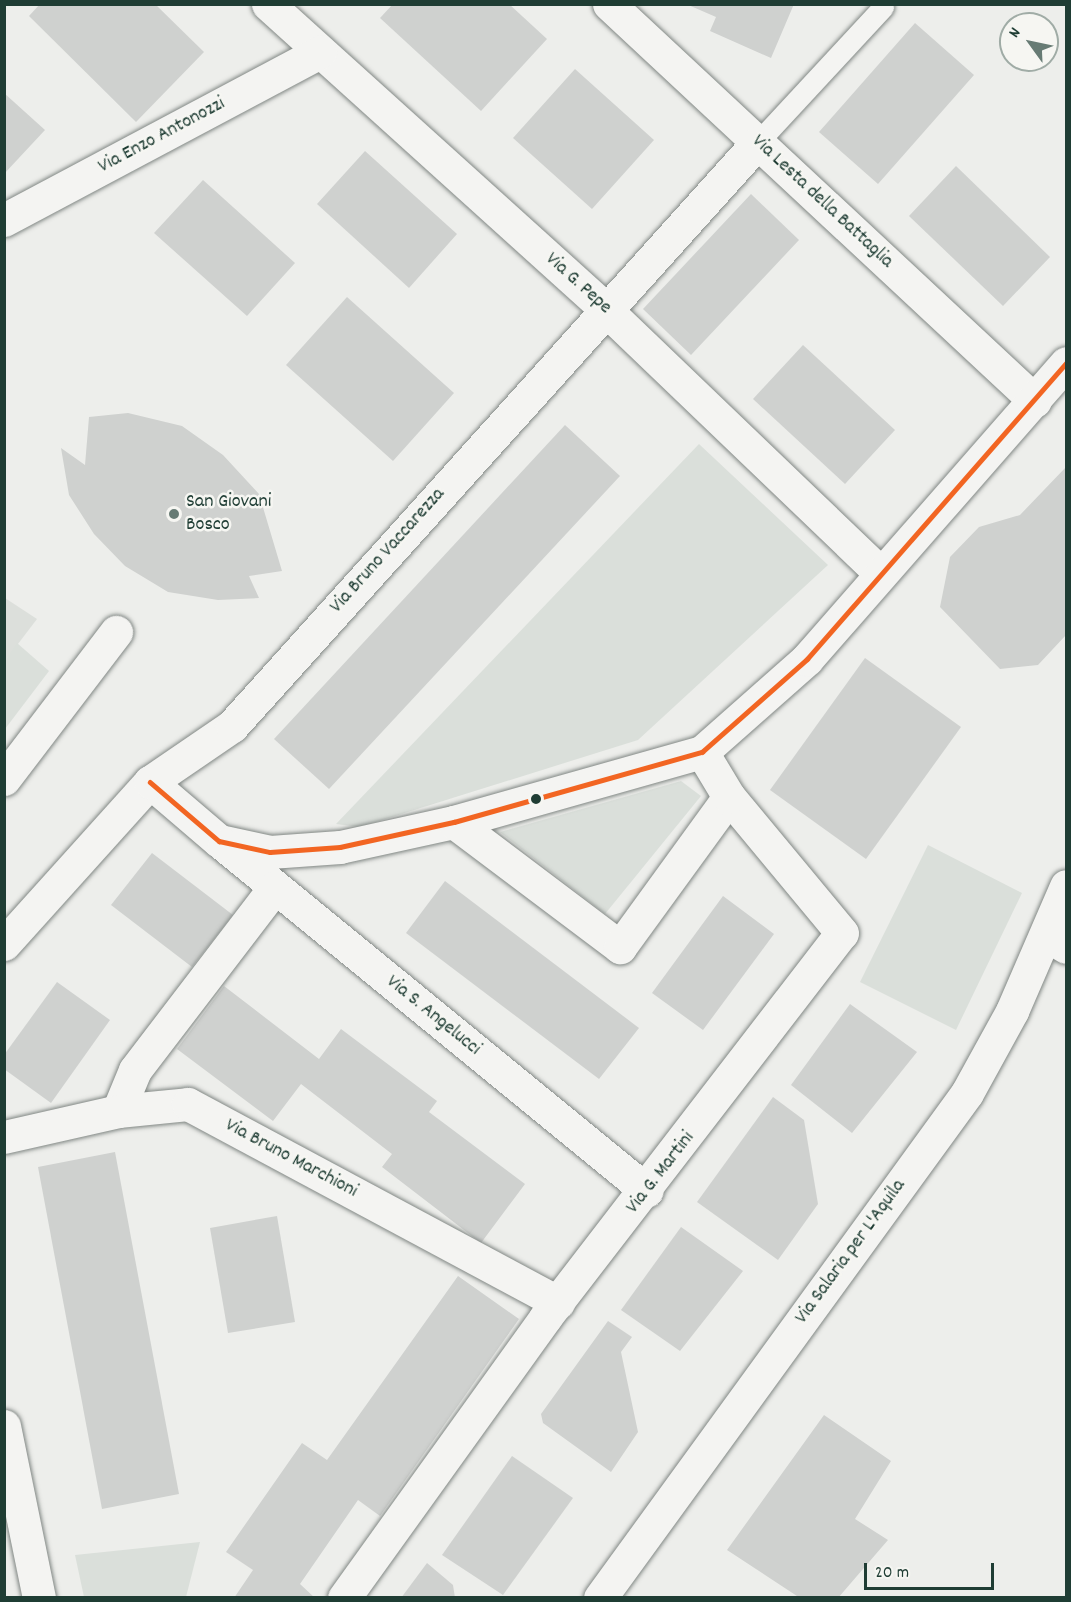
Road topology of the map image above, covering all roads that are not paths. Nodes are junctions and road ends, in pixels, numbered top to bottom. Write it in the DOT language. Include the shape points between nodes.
graph roads {
  1 [pos="268,4"];
  2 [pos="609,4"];
  3 [pos="883,7"];
  4 [pos="320,52"];
  5 [pos="758,142"];
  6 [pos="4,220"];
  7 [pos="605,309"];
  8 [pos="1066,363"];
  9 [pos="1035,400"];
  10 [pos="879,572"];
  11 [pos="116,632"];
  12 [pos="702,752"];
  13 [pos="4,779"];
  14 [pos="150,782"];
  15 [pos="729,797"];
  16 [pos="454,822"];
  17 [pos="219,841"];
  18 [pos="1066,886"];
  19 [pos="275,887"];
  20 [pos="1057,941"];
  21 [pos="4,944"];
  22 [pos="117,1112"];
  23 [pos="4,1137"];
  24 [pos="647,1191"];
  25 [pos="558,1302"];
  26 [pos="4,1426"];
  27 [pos="39,1598"];
  28 [pos="344,1598"];
  29 [pos="600,1598"];
  1 -- 4 [label="street, Via G. Pepe"];
  2 -- 5 [label="street, Via Lesta della Battaglia"];
  3 -- 5 [label="lane"];
  4 -- 6 [label="street, Via Enzo Antonozzi"];
  4 -- 7 [label="street, Via G. Pepe"];
  5 -- 7 [label="street, Via Bruno Vaccarezza"];
  5 -- 9 [label="street, Via Lesta della Battaglia"];
  7 -- 10 [label="street, Via G. Pepe"];
  7 -- 14 [label="street, Via Bruno Vaccarezza" via="232,726"];
  8 -- 9 [label="street"];
  9 -- 10 [label="street"];
  10 -- 12 [label="street" via="807,659"];
  11 -- 13 [label="street"];
  12 -- 15 [label="street, Via G. Martini"];
  12 -- 16 [label="street"];
  14 -- 17 [label="street, Via S. Angelucci"];
  14 -- 21 [label="street, Via Bruno Vaccarezza"];
  15 -- 16 [label="street" via="620,947"];
  15 -- 24 [label="street, Via G. Martini" via="842,933"];
  16 -- 17 [label="street" via="340,847 270,852"];
  17 -- 19 [label="street, Via S. Angelucci"];
  18 -- 20 [label="street, Via Salaria per L'Aquila"];
  19 -- 22 [label="street" via="135,1070"];
  19 -- 24 [label="street, Via S. Angelucci"];
  20 -- 29 [label="street, Via Salaria per L'Aquila" via="968,1093"];
  22 -- 23 [label="street, Via Bruno Marchioni"];
  22 -- 25 [label="street, Via Bruno Marchioni" via="188,1104"];
  24 -- 25 [label="street, Via G. Martini"];
  25 -- 28 [label="street, Via G. Martini"];
  26 -- 27 [label="street"];
}
